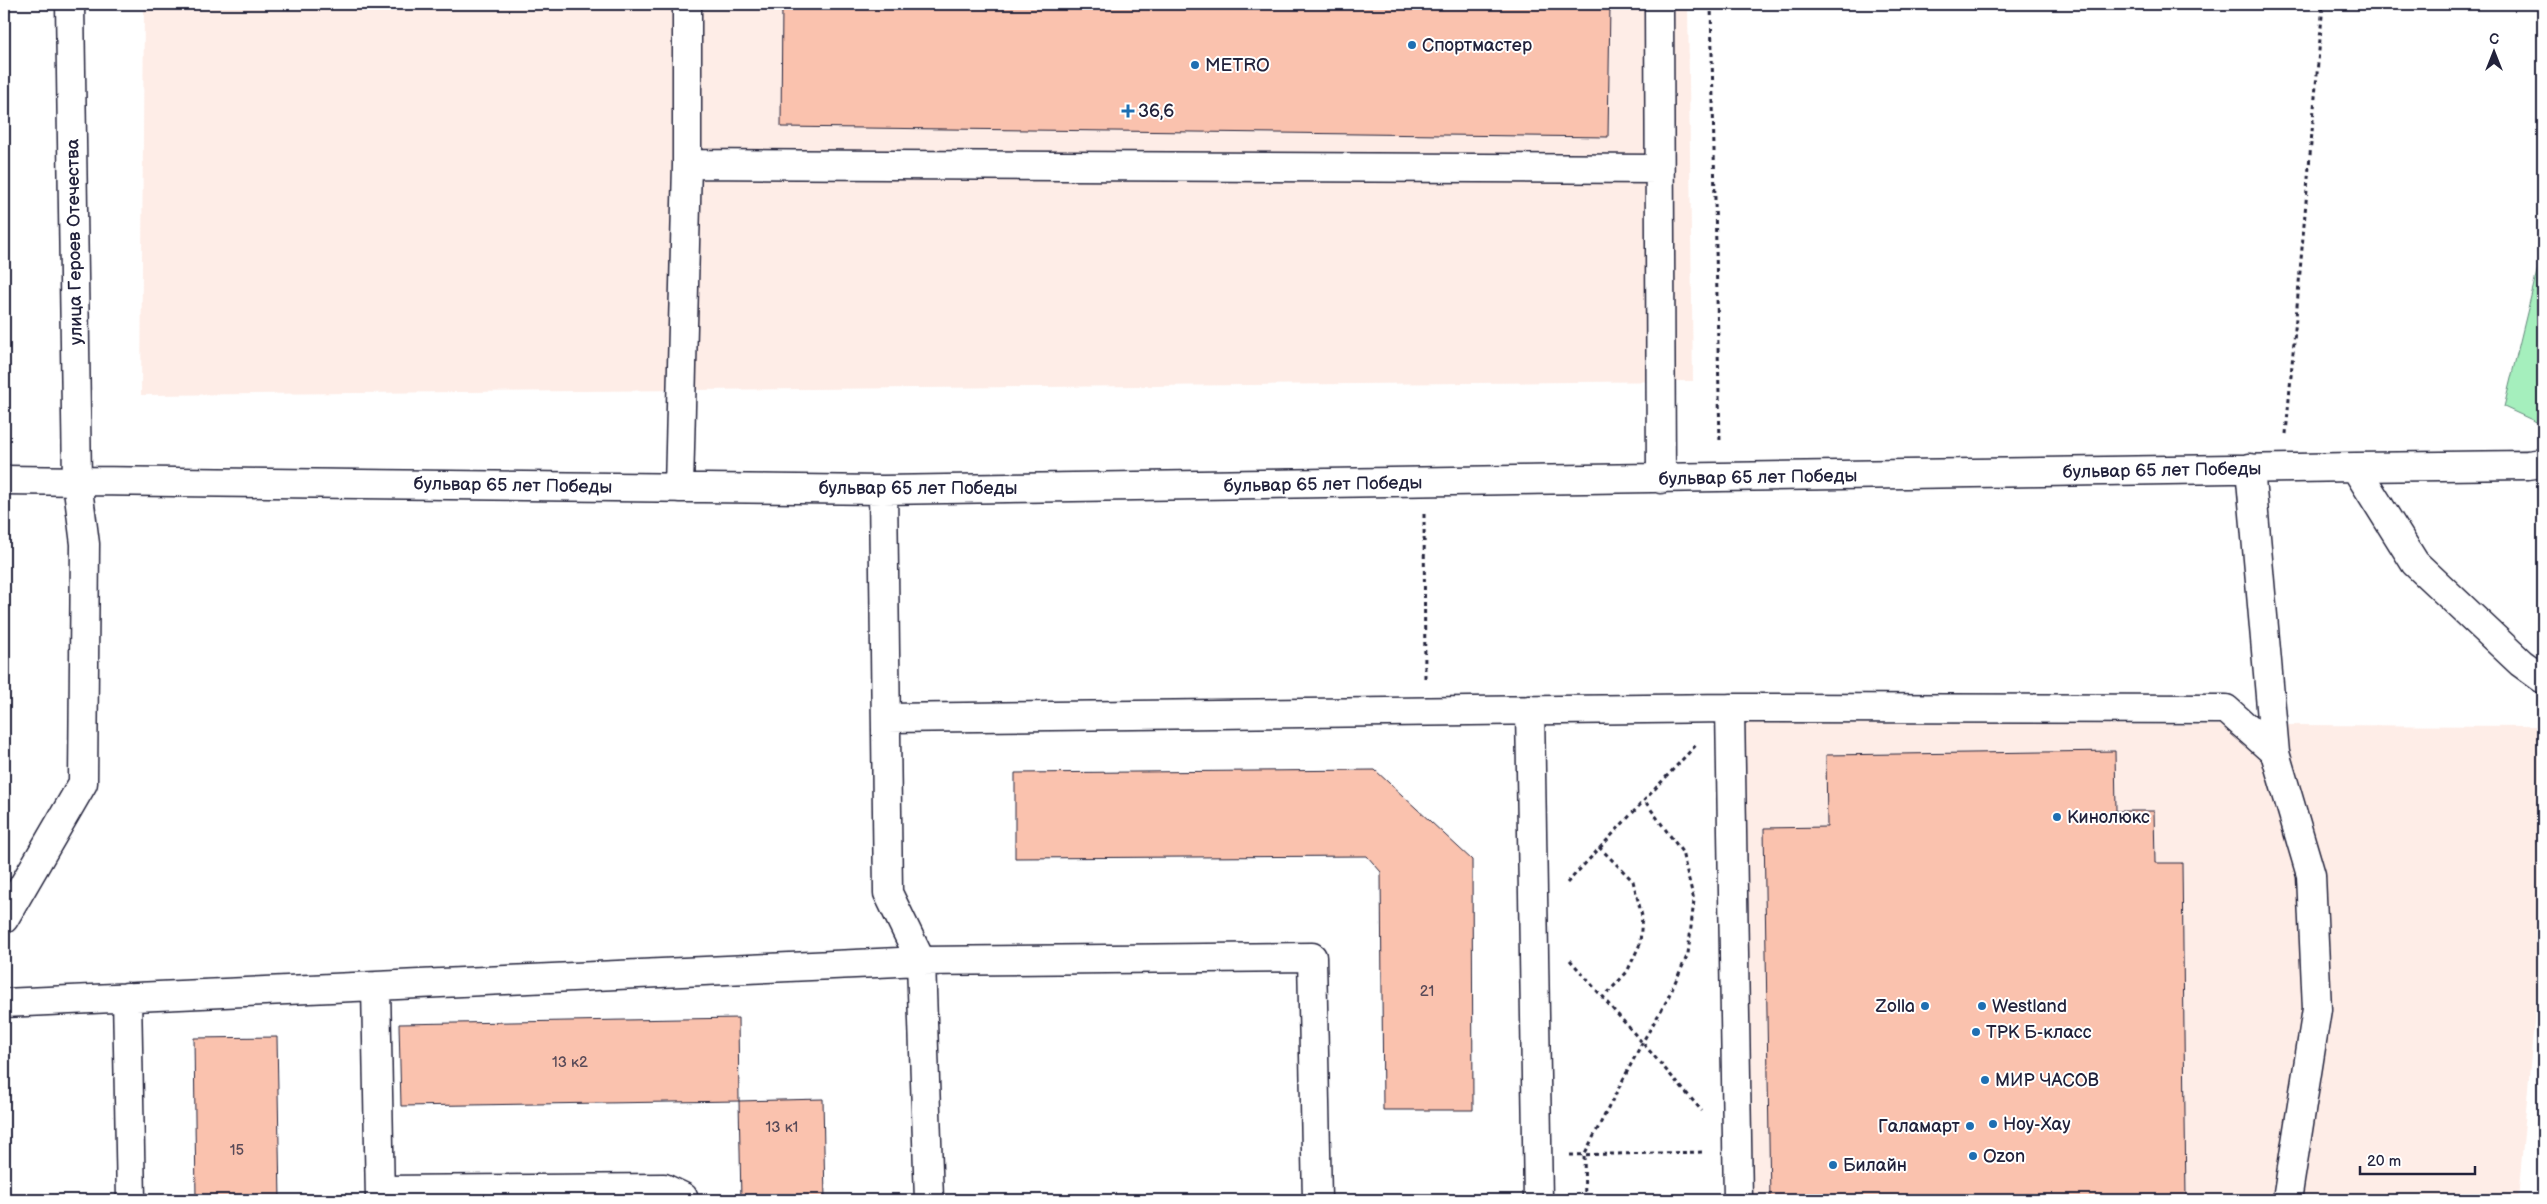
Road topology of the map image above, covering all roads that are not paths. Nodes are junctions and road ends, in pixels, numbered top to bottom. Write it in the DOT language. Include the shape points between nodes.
graph roads {
  1 [pos="70,4"];
  2 [pos="687,4"];
  3 [pos="1659,4"];
  4 [pos="687,164"];
  5 [pos="1659,170"];
  6 [pos="2543,463"];
  7 [pos="2355,467"];
  8 [pos="2250,468"];
  9 [pos="1661,479"];
  10 [pos="4,480"];
  11 [pos="77,481"];
  12 [pos="679,488"];
  13 [pos="883,490"];
  14 [pos="2543,679"];
  15 [pos="1730,708"];
  16 [pos="1530,710"];
  17 [pos="887,718"];
  18 [pos="2275,753"];
  19 [pos="4,919"];
  20 [pos="921,961"];
  21 [pos="376,986"];
  22 [pos="127,997"];
  23 [pos="4,1003"];
  24 [pos="380,1195"];
  25 [pos="131,1200"];
  26 [pos="684,1200"];
  27 [pos="929,1200"];
  28 [pos="1317,1200"];
  29 [pos="1538,1200"];
  30 [pos="1738,1200"];
  31 [pos="2288,1200"];
  1 -- 11 [label="street, улица Героев Отечества"];
  2 -- 4 [label="street"];
  3 -- 5 [label="street"];
  4 -- 5 [label="street"];
  4 -- 12 [label="street"];
  5 -- 9 [label="street"];
  6 -- 7 [label="street, бульвар 65 лет Победы"];
  7 -- 8 [label="street, бульвар 65 лет Победы"];
  7 -- 14 [label="street" via="2415,563 2520,663"];
  8 -- 9 [label="street, бульвар 65 лет Победы"];
  8 -- 18 [label="street"];
  9 -- 13 [label="street, бульвар 65 лет Победы"];
  10 -- 11 [label="street, бульвар 65 лет Победы"];
  11 -- 12 [label="street, бульвар 65 лет Победы"];
  11 -- 19 [label="street, улица Героев Отечества" via="85,544 83,783"];
  12 -- 13 [label="street, бульвар 65 лет Победы"];
  13 -- 17 [label="street"];
  15 -- 16 [label="street"];
  15 -- 18 [label="street" via="2226,709"];
  15 -- 30 [label="street"];
  16 -- 17 [label="street"];
  16 -- 29 [label="street"];
  17 -- 20 [label="street" via="888,893"];
  18 -- 31 [label="street" via="2311,876 2317,1009"];
  20 -- 21 [label="street"];
  20 -- 27 [label="street"];
  20 -- 28 [label="street" via="1312,957"];
  21 -- 22 [label="street"];
  21 -- 24 [label="street"];
  22 -- 23 [label="street"];
  22 -- 25 [label="street"];
  24 -- 26 [label="street" via="664,1188"];
}
